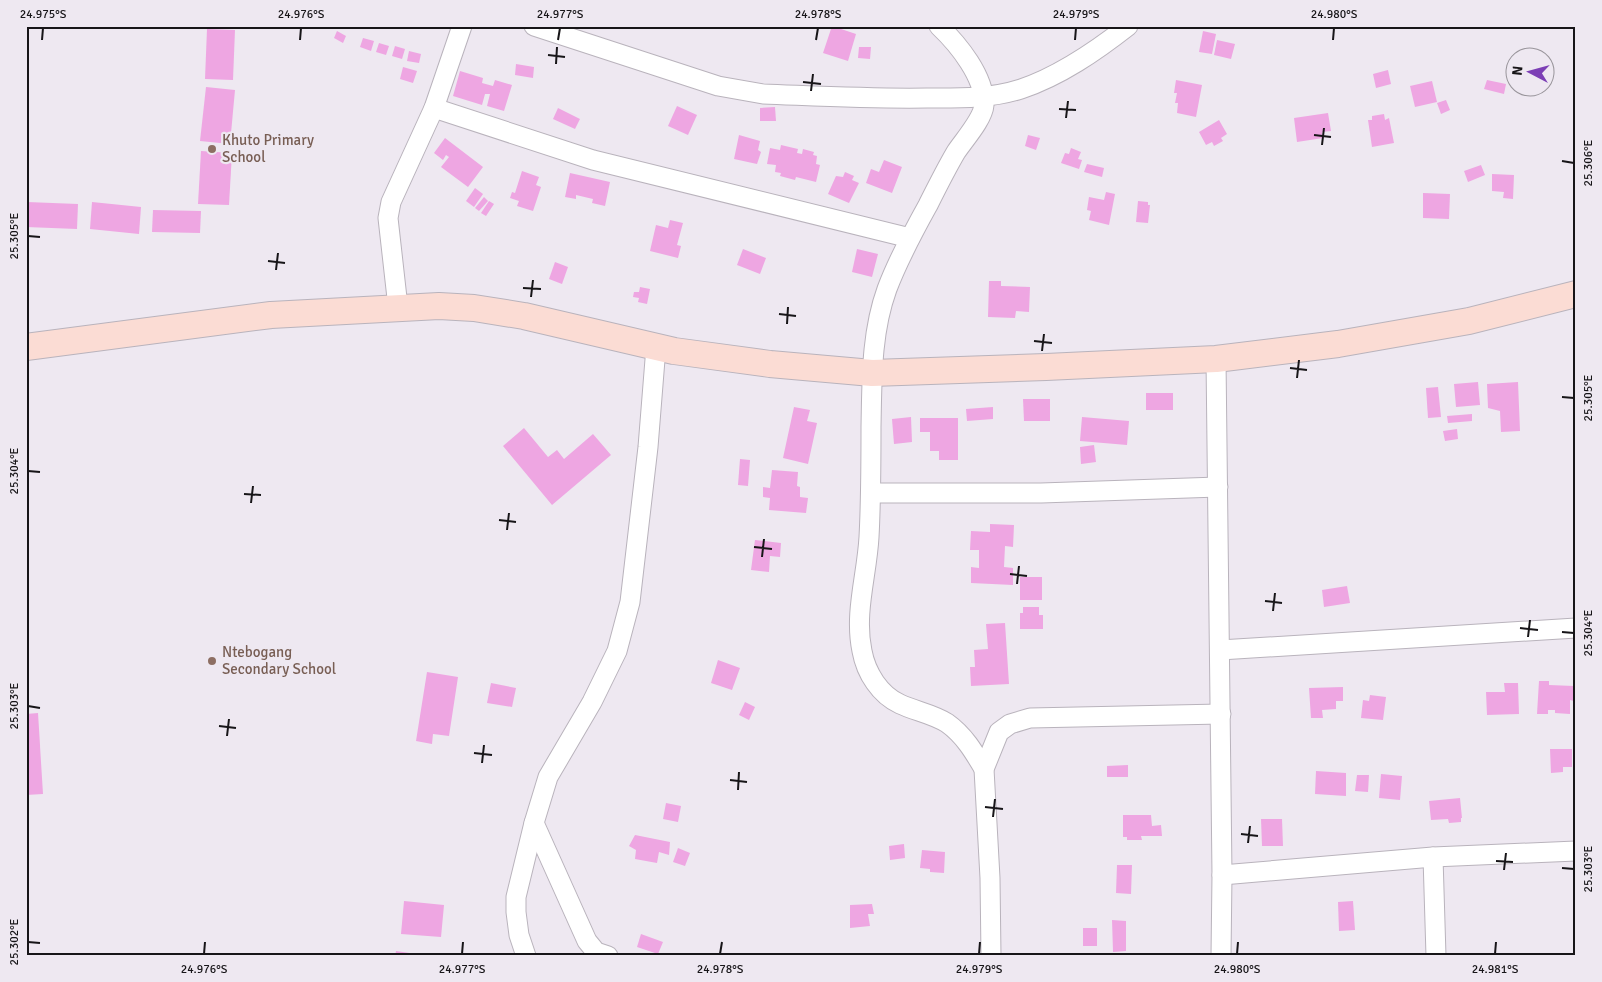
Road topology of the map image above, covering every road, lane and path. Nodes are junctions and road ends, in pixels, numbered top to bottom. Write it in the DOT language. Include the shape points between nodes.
graph roads {
  1 [pos="462,26"];
  2 [pos="534,26"];
  3 [pos="939,26"];
  4 [pos="1128,26"];
  5 [pos="984,98"];
  6 [pos="434,108"];
  7 [pos="910,238"];
  8 [pos="1576,294"];
  9 [pos="398,307"];
  10 [pos="26,347"];
  11 [pos="656,347"];
  12 [pos="1216,359"];
  13 [pos="872,373"];
  14 [pos="1218,487"];
  15 [pos="871,493"];
  16 [pos="1576,628"];
  17 [pos="1220,650"];
  18 [pos="1221,714"];
  19 [pos="984,769"];
  20 [pos="534,823"];
  21 [pos="1576,851"];
  22 [pos="1433,857"];
  23 [pos="1222,875"];
  24 [pos="526,956"];
  25 [pos="608,956"];
  26 [pos="991,956"];
  27 [pos="1221,956"];
  28 [pos="1436,956"];
  1 -- 6 [label="street"];
  2 -- 5 [label="street" via="718,86 746,92 899,99"];
  3 -- 5 [label="street" via="972,66"];
  4 -- 5 [label="street" via="1098,50 1048,78"];
  5 -- 7 [label="street" via="980,116 956,152"];
  6 -- 7 [label="street" via="593,160"];
  6 -- 9 [label="street" via="391,202 388,218"];
  7 -- 13 [label="street" via="887,289 875,336"];
  8 -- 12 [label="street" via="1469,321 1338,344"];
  9 -- 10 [label="street" via="271,315"];
  9 -- 11 [label="street" via="474,308 524,316"];
  11 -- 13 [label="street" via="770,364"];
  11 -- 20 [label="street" via="630,602 617,652 548,777"];
  12 -- 13 [label="street"];
  12 -- 14 [label="street"];
  13 -- 15 [label="street"];
  14 -- 15 [label="street" via="1042,493"];
  14 -- 17 [label="street"];
  15 -- 19 [label="street" via="859,621 862,652 871,676 883,692 899,704 947,723 970,745"];
  16 -- 17 [label="street"];
  17 -- 18 [label="street"];
  18 -- 19 [label="street" via="1030,718 1010,724 999,732"];
  18 -- 23 [label="street"];
  19 -- 26 [label="street"];
  20 -- 24 [label="street" via="516,897 519,935"];
  20 -- 25 [label="street" via="587,941 596,952"];
  21 -- 22 [label="street"];
  22 -- 23 [label="street"];
  22 -- 28 [label="street"];
  23 -- 27 [label="street"];
}
